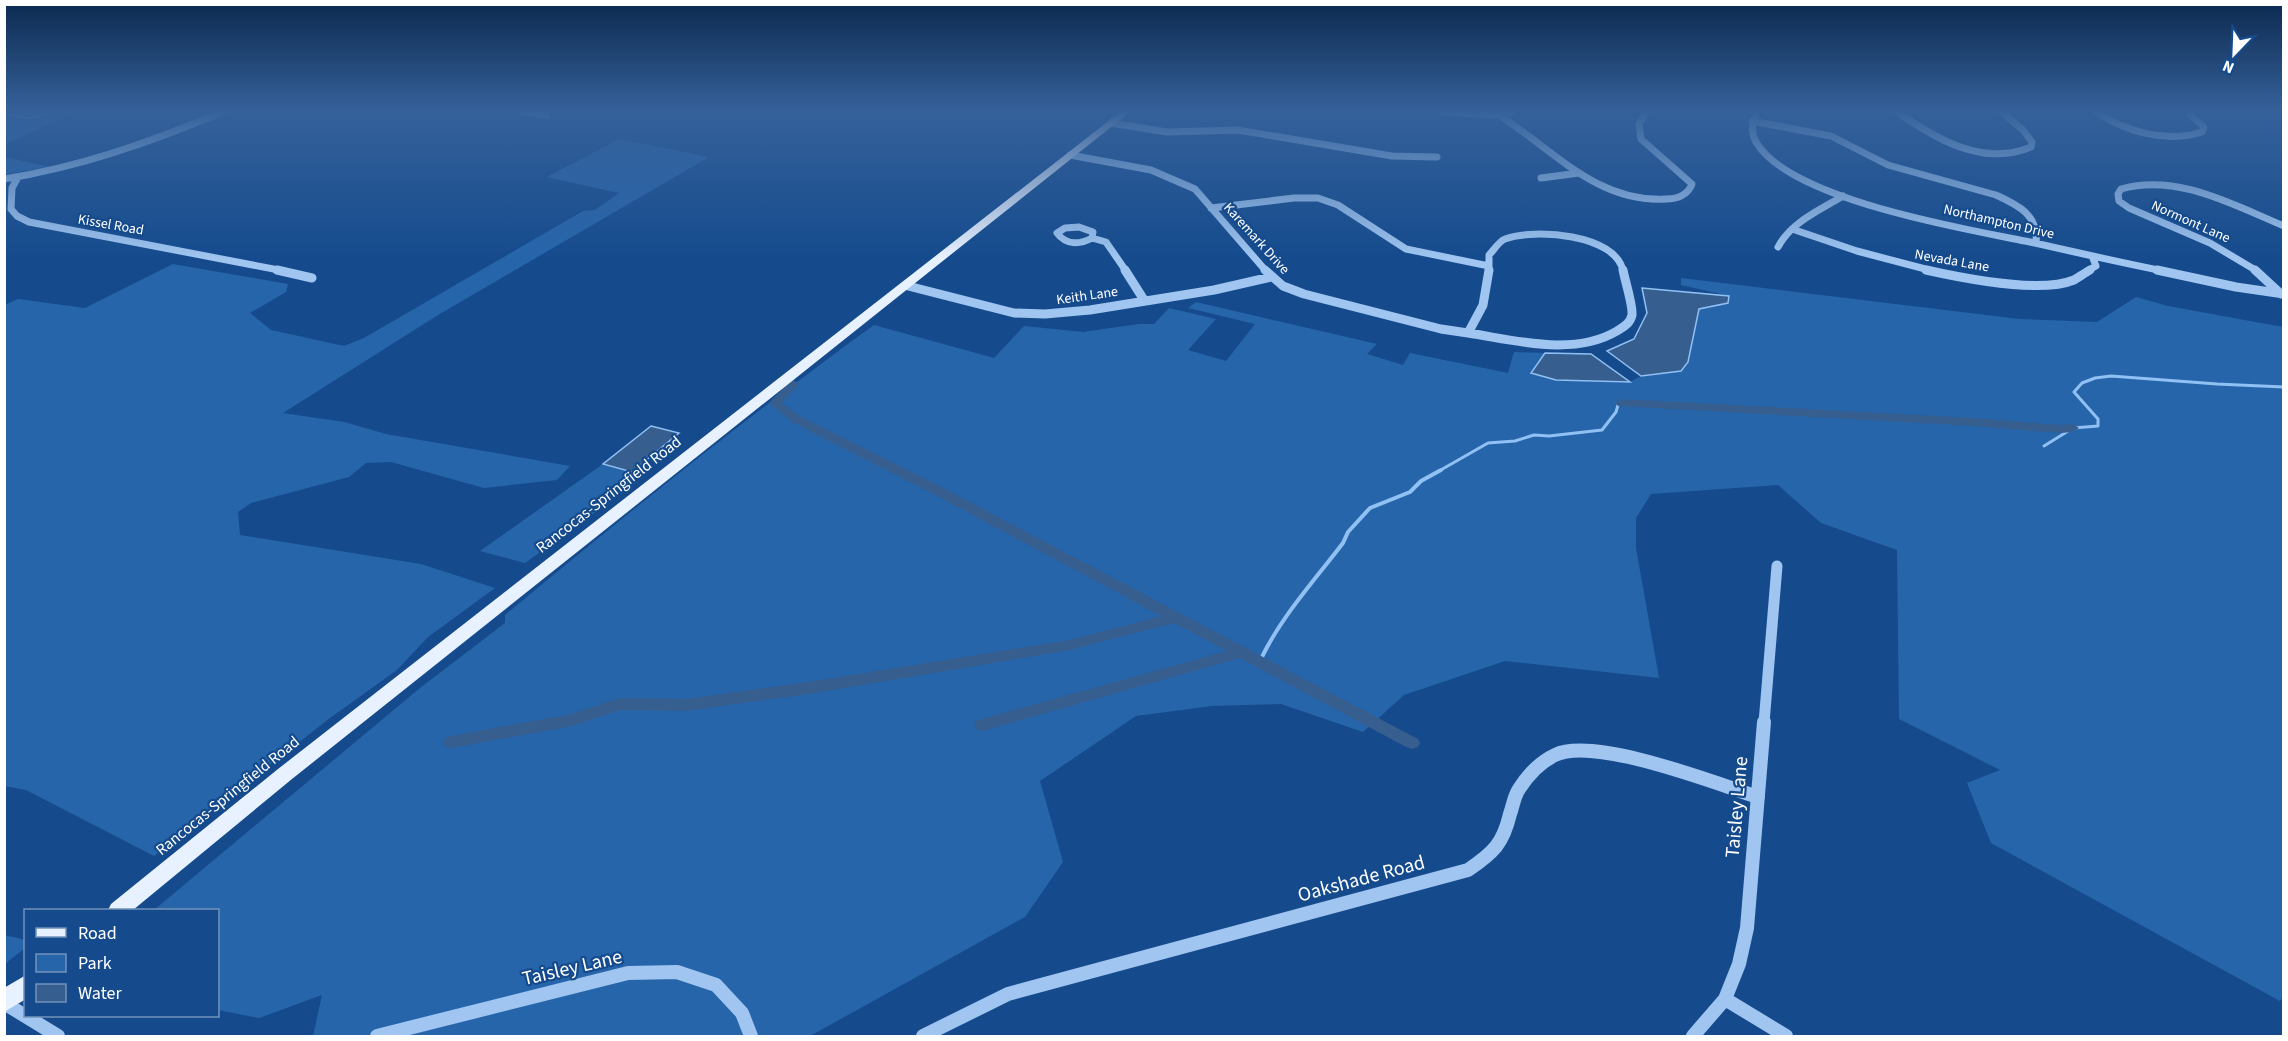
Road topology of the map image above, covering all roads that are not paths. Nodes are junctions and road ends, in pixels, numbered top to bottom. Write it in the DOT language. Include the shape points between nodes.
graph roads {
  1 [pos="86,161"];
  2 [pos="1063,161"];
  3 [pos="1096,161"];
  4 [pos="1564,161"];
  5 [pos="1667,161"];
  6 [pos="1776,161"];
  7 [pos="1879,161"];
  8 [pos="1579,173"];
  9 [pos="18,177"];
  10 [pos="1541,178"];
  11 [pos="4,179"];
  12 [pos="1843,196"];
  13 [pos="1211,208"];
  14 [pos="2283,226"];
  15 [pos="1792,229"];
  16 [pos="1092,238"];
  17 [pos="2036,243"];
  18 [pos="1778,247"];
  19 [pos="2092,256"];
  20 [pos="1489,266"];
  21 [pos="1271,276"];
  22 [pos="312,278"];
  23 [pos="908,286"];
  24 [pos="2282,294"];
  25 [pos="1144,300"];
  26 [pos="1467,334"];
  27 [pos="1777,566"];
  28 [pos="1758,797"];
  29 [pos="119,909"];
  30 [pos="24,988"];
  31 [pos="1725,999"];
  32 [pos="4,1003"];
  33 [pos="24,1015"];
  34 [pos="27,1017"];
  35 [pos="58,1036"];
  36 [pos="377,1036"];
  37 [pos="752,1036"];
  38 [pos="923,1036"];
  39 [pos="1693,1036"];
  40 [pos="1786,1036"];
  1 -- 9 [label="street"];
  2 -- 23 [label="main road, Rancocas-Springfield Road"];
  3 -- 13 [label="street, Karemark Drive" via="1177,178 1195,189"];
  4 -- 8 [label="street"];
  5 -- 8 [label="street" via="1692,184 1685,194 1667,200 1611,193"];
  6 -- 12 [label="street, Northampton Drive" via="1798,176"];
  7 -- 17 [label="street" via="1999,197 2023,209 2038,229"];
  8 -- 10 [label="street"];
  9 -- 11 [label="street"];
  9 -- 22 [label="street, Kissel Road" via="12,188 11,209 29,222"];
  12 -- 15 [label="street"];
  12 -- 17 [label="street, Northampton Drive" via="1886,210"];
  13 -- 20 [label="street" via="1318,198 1338,205 1406,249"];
  13 -- 21 [label="street, Karemark Drive"];
  14 -- 24 [label="street, Normont Lane" via="2213,198 2168,186 2138,184 2121,189 2118,194 2129,208 2244,260"];
  15 -- 18 [label="street"];
  15 -- 19 [label="street, Nevada Lane" via="1920,269 2032,286 2086,276 2096,266"];
  16 -- 25 [label="street" via="1106,242 1112,249"];
  17 -- 19 [label="street, Northampton Drive"];
  19 -- 24 [label="street, Northampton Drive"];
  20 -- 26 [label="street, Karemark Drive" via="1483,310"];
  20 -- 26 [label="street, Karemark Drive" via="1489,255 1503,239 1535,233 1583,239 1602,247 1622,264 1632,314 1627,325 1602,340 1581,344 1545,344"];
  21 -- 25 [label="street, Keith Lane" via="1214,290"];
  21 -- 26 [label="street, Karemark Drive" via="1283,286 1304,294"];
  23 -- 25 [label="street, Keith Lane" via="1014,313 1079,311"];
  23 -- 29 [label="main road, Rancocas-Springfield Road" via="285,774"];
  27 -- 28 [label="street, Taisley Lane"];
  28 -- 31 [label="street, Taisley Lane" via="1747,927 1739,964"];
  28 -- 38 [label="street, Oakshade Road" via="1617,753 1585,750 1556,754 1528,774 1516,793 1504,835 1491,854 1468,870 1008,994"];
  30 -- 32 [label="main road"];
  31 -- 39 [label="street, Taisley Lane"];
  31 -- 40 [label="street"];
  32 -- 33 [label="street"];
  34 -- 35 [label="street"];
  36 -- 37 [label="street, Taisley Lane" via="628,973 677,972 716,985 742,1013"];
}
